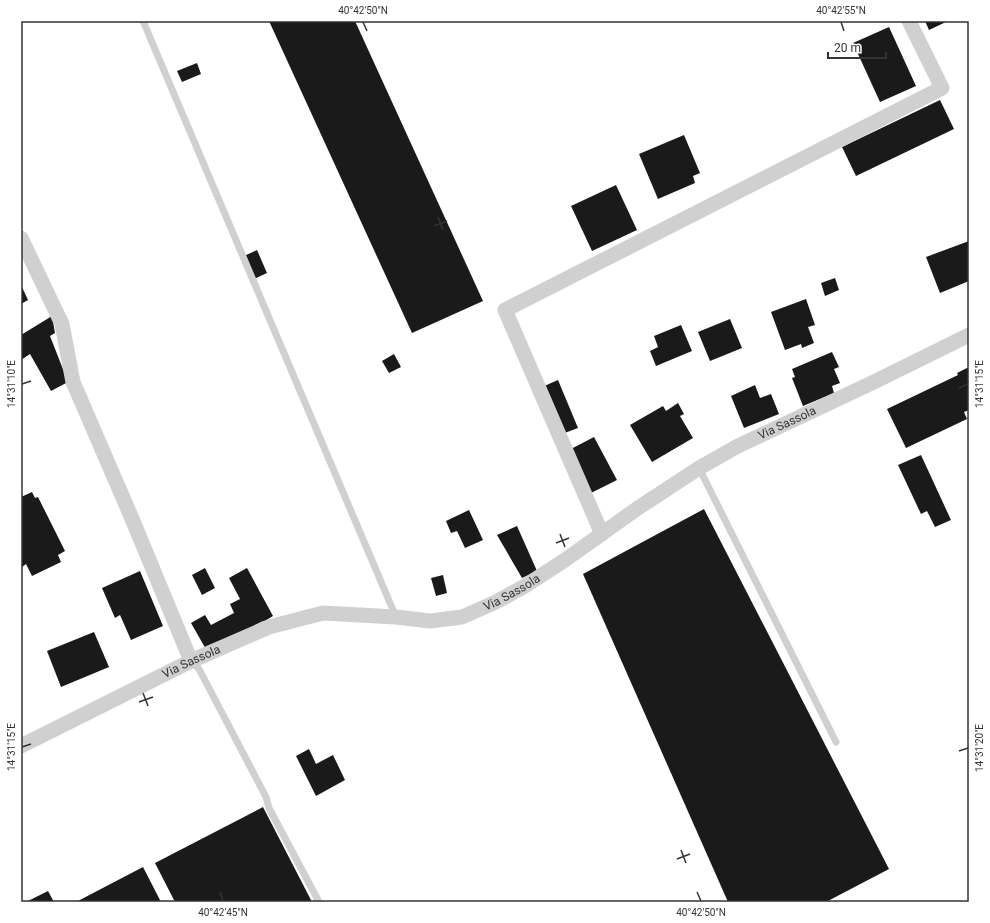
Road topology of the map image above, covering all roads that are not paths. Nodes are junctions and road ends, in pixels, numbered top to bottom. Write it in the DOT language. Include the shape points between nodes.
graph roads {
  1 [pos="143,21"];
  2 [pos="909,21"];
  3 [pos="21,238"];
  4 [pos="969,334"];
  5 [pos="699,468"];
  6 [pos="602,534"];
  7 [pos="396,617"];
  8 [pos="191,661"];
  9 [pos="836,742"];
  10 [pos="21,746"];
  11 [pos="319,902"];
  1 -- 7 [label="lane"];
  2 -- 6 [label="street" via="942,88 505,310"];
  3 -- 8 [label="street" via="62,324 73,382"];
  4 -- 5 [label="street, Via Sassola" via="738,446"];
  5 -- 6 [label="street, Via Sassola"];
  5 -- 9 [label="lane"];
  6 -- 7 [label="street, Via Sassola" via="525,586 462,617 430,621"];
  7 -- 8 [label="street, Via Sassola" via="323,612 269,626"];
  8 -- 10 [label="street, Via Sassola"];
  8 -- 11 [label="lane" via="200,669"];
}
